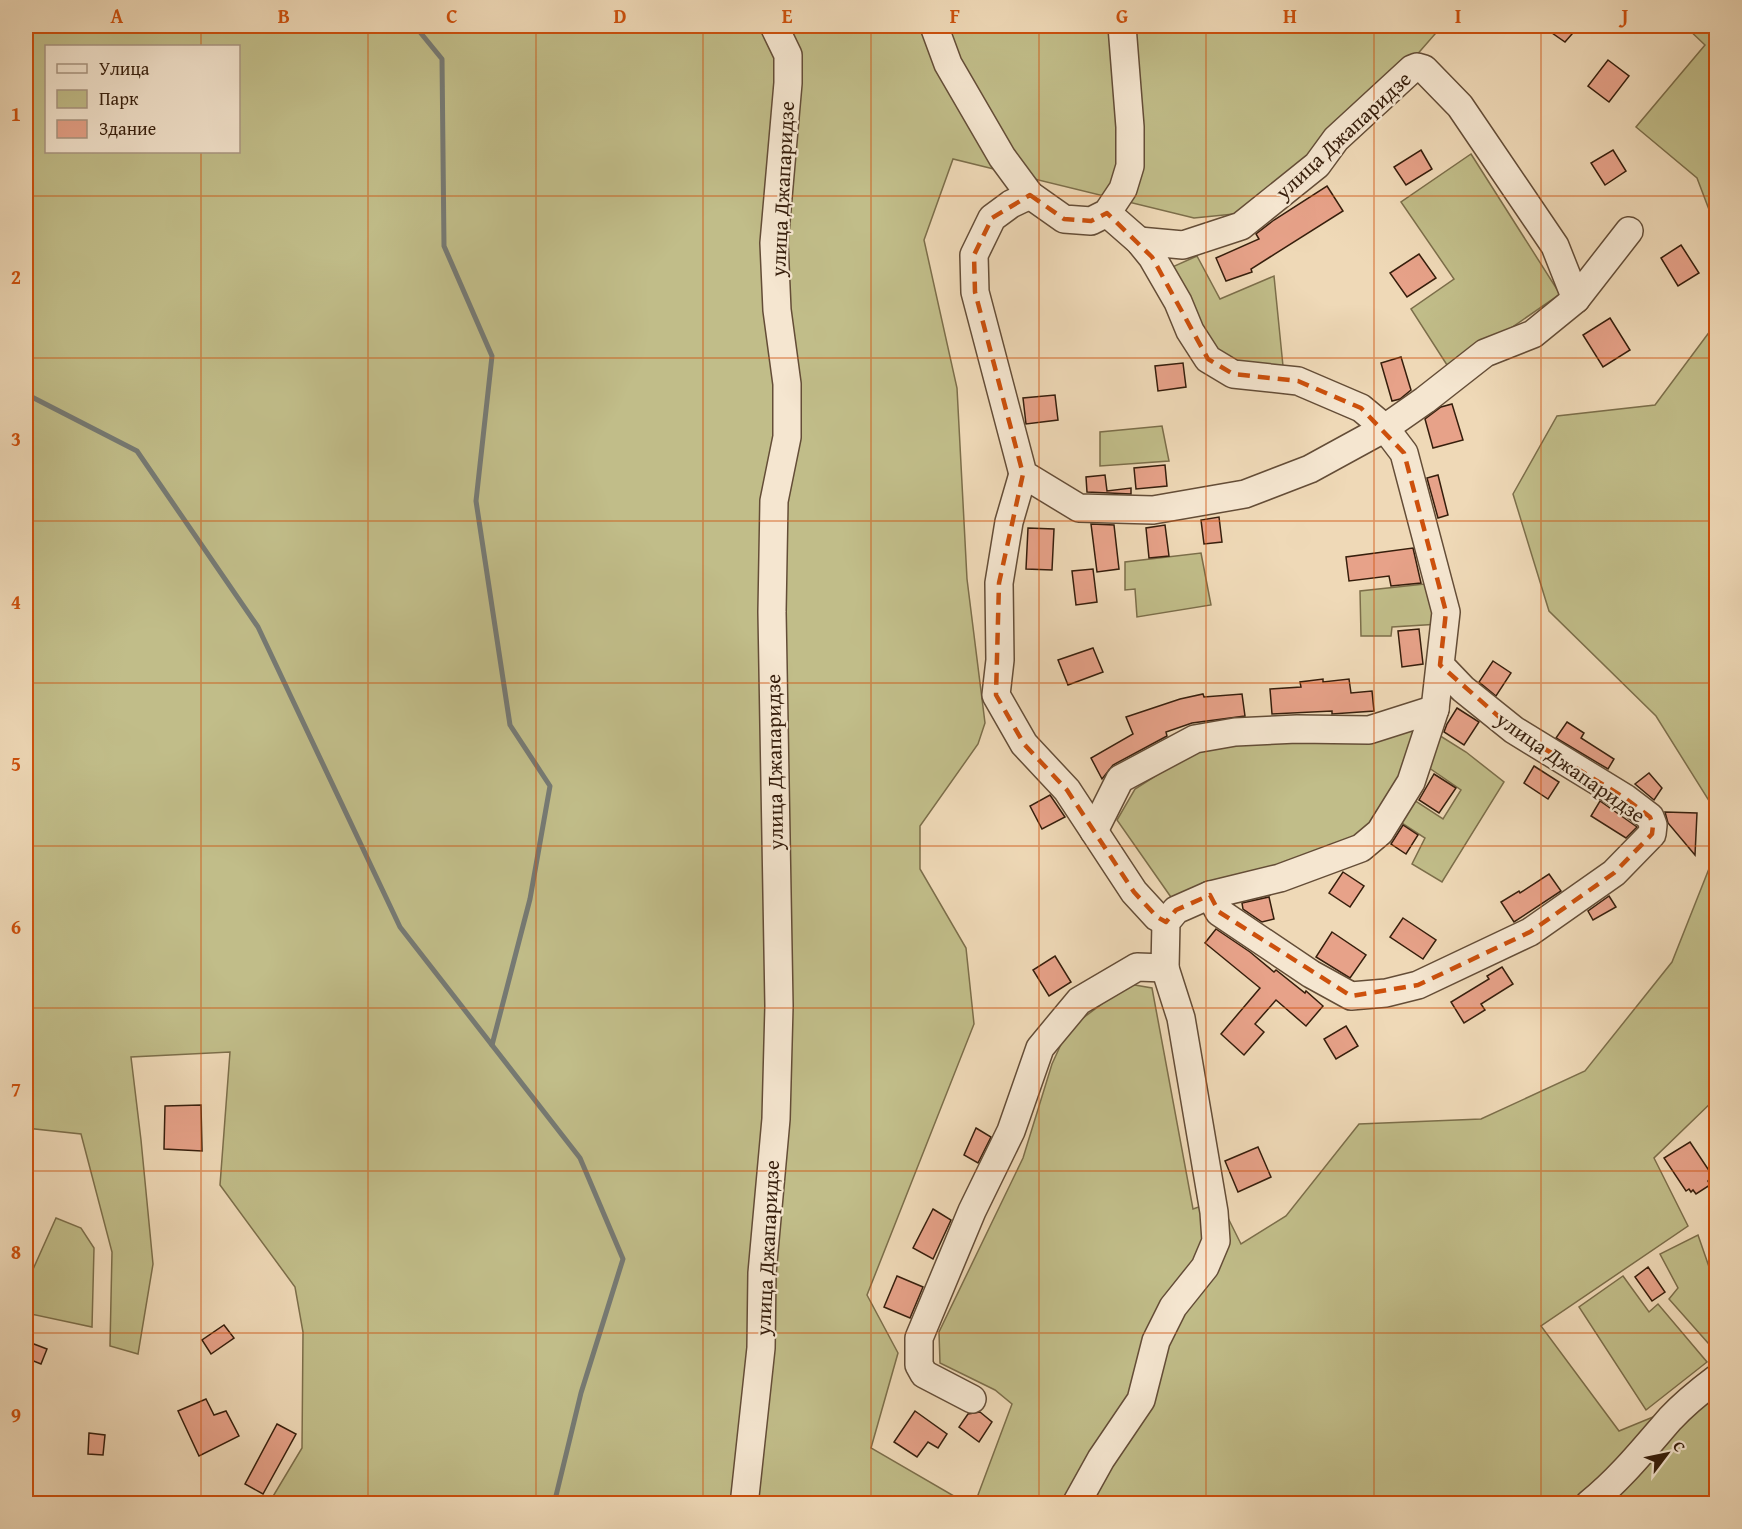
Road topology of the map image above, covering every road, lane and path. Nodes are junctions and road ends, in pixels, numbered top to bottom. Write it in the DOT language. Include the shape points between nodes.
graph roads {
  1 [pos="774,26"];
  2 [pos="934,26"];
  3 [pos="1122,26"];
  4 [pos="1030,195"];
  5 [pos="1107,213"];
  6 [pos="1629,231"];
  7 [pos="1139,241"];
  8 [pos="1576,299"];
  9 [pos="1385,428"];
  10 [pos="1023,474"];
  11 [pos="1440,665"];
  12 [pos="1435,709"];
  13 [pos="1094,831"];
  14 [pos="1210,895"];
  15 [pos="1166,922"];
  16 [pos="1165,968"];
  17 [pos="1716,1379"];
  18 [pos="972,1399"];
  19 [pos="746,1503"];
  20 [pos="1076,1503"];
  21 [pos="1588,1503"];
  1 -- 19 [label="street, улица Джапаридзе" via="788,55 774,243 777,310 787,384 786,437 774,501 772,612 779,1005 761,1348"];
  2 -- 4 [label="street" via="948,64 1002,157"];
  3 -- 5 [label="street" via="1130,166"];
  4 -- 5 [label="street" via="1064,219 1091,221"];
  4 -- 10 [label="street" via="992,218 974,255 975,292"];
  5 -- 7 [label="street"];
  6 -- 8 [label="street"];
  7 -- 8 [label="street, улица Джапаридзе" via="1183,245 1241,226 1317,165 1336,139 1417,67 1424,69 1460,106 1555,246"];
  7 -- 9 [label="street" via="1152,257 1208,359 1233,374 1298,381 1361,408"];
  8 -- 9 [label="street" via="1533,334 1485,353"];
  9 -- 10 [label="street" via="1310,469 1245,494 1153,510 1079,508"];
  9 -- 11 [label="street" via="1404,453 1446,612"];
  10 -- 13 [label="street" via="1009,522 999,583 1000,660 996,695 1024,744 1067,790"];
  11 -- 12 [label="street"];
  11 -- 14 [label="street, улица Джапаридзе" via="1462,689 1514,730 1650,817 1652,834 1614,873 1530,932 1418,985 1386,993 1351,996 1311,974 1219,912"];
  12 -- 13 [label="street" via="1368,730 1235,732 1195,739 1120,779"];
  12 -- 14 [label="street" via="1411,782 1380,832 1362,848 1280,878"];
  13 -- 15 [label="street" via="1134,892"];
  14 -- 15 [label="street" via="1176,910"];
  15 -- 16 [label="street"];
  16 -- 18 [label="street" via="1137,967 1079,1001 1040,1048 1011,1131 972,1211 919,1338 919,1365 924,1374"];
  16 -- 20 [label="street" via="1181,1018 1216,1240 1204,1267 1173,1307 1156,1341 1141,1400"];
  17 -- 21 [label="street"];
}
